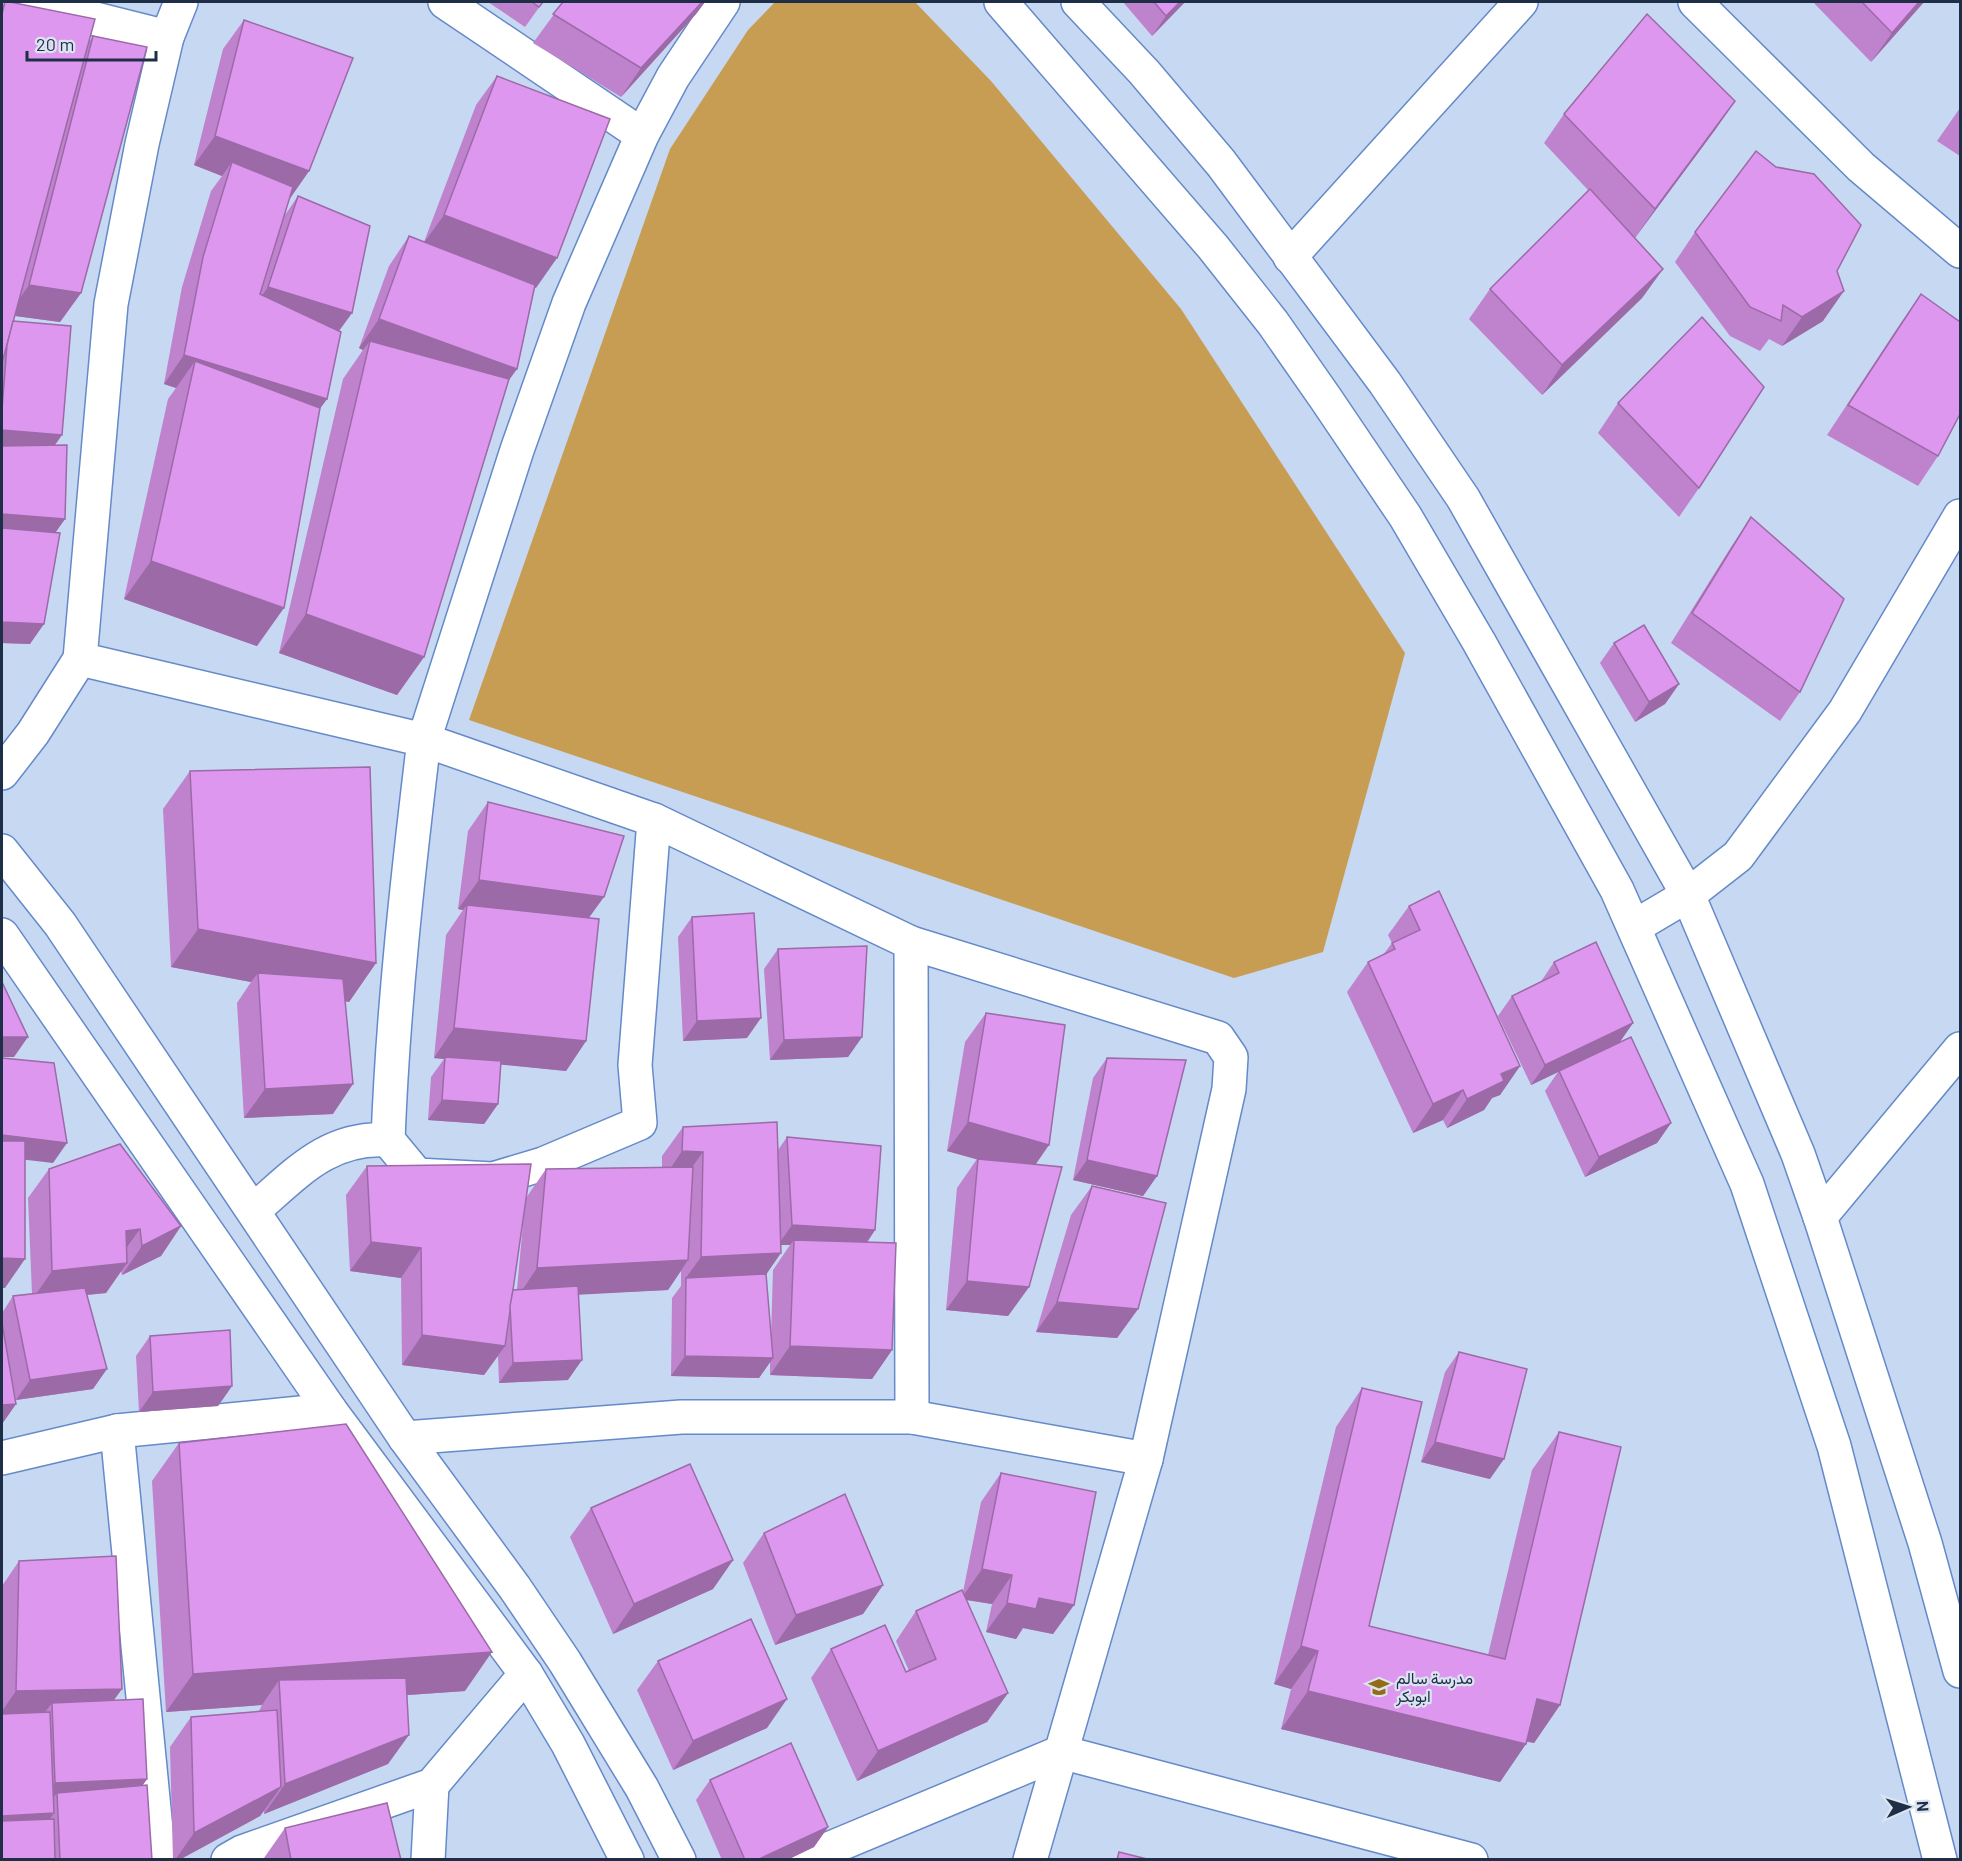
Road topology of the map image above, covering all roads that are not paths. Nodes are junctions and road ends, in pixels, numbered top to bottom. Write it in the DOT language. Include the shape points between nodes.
graph roads {
  1 [pos="28,2"];
  2 [pos="181,2"];
  3 [pos="446,2"];
  4 [pos="723,2"];
  5 [pos="1001,2"];
  6 [pos="1078,2"];
  7 [pos="1521,2"];
  8 [pos="1695,2"];
  9 [pos="167,37"];
  10 [pos="642,135"];
  11 [pos="1960,251"];
  12 [pos="1290,257"];
  13 [pos="1960,516"];
  14 [pos="80,659"];
  15 [pos="424,740"];
  16 [pos="2,773"];
  17 [pos="654,820"];
  18 [pos="2,851"];
  19 [pos="1688,894"];
  20 [pos="1634,927"];
  21 [pos="2,935"];
  22 [pos="911,943"];
  23 [pos="1960,1049"];
  24 [pos="388,1140"];
  25 [pos="254,1210"];
  26 [pos="1820,1217"];
  27 [pos="330,1410"];
  28 [pos="912,1417"];
  29 [pos="117,1431"];
  30 [pos="405,1438"];
  31 [pos="2,1458"];
  32 [pos="1146,1459"];
  33 [pos="1960,1671"];
  34 [pos="526,1674"];
  35 [pos="1061,1752"];
  36 [pos="432,1785"];
  37 [pos="1373,1847"];
  38 [pos="238,1857"];
  39 [pos="159,1860"];
  40 [pos="428,1860"];
  41 [pos="627,1860"];
  42 [pos="679,1860"];
  43 [pos="802,1860"];
  44 [pos="1030,1860"];
  45 [pos="1471,1860"];
  46 [pos="1940,1860"];
  1 -- 9 [label="street"];
  2 -- 9 [label="street"];
  3 -- 10 [label="street"];
  4 -- 10 [label="street" via="673,77"];
  5 -- 20 [label="street" via="1213,247 1326,399 1406,516 1617,890"];
  6 -- 12 [label="street" via="1221,163"];
  7 -- 12 [label="street"];
  8 -- 11 [label="street" via="1861,167"];
  9 -- 14 [label="street" via="111,304"];
  10 -- 15 [label="street" via="569,303"];
  12 -- 19 [label="street" via="1385,383 1463,498"];
  13 -- 19 [label="street" via="1845,711 1738,856"];
  14 -- 15 [label="street"];
  14 -- 16 [label="street"];
  15 -- 17 [label="street"];
  15 -- 24 [label="street" via="410,854"];
  17 -- 22 [label="street"];
  17 -- 24 [label="street" via="635,1065 640,1123 543,1164 493,1179 417,1175"];
  18 -- 25 [label="street" via="60,924"];
  19 -- 20 [label="street"];
  19 -- 26 [label="street" via="1798,1154"];
  20 -- 46 [label="street" via="1747,1184 1834,1446"];
  21 -- 27 [label="street"];
  22 -- 28 [label="street"];
  22 -- 32 [label="street" via="1218,1038 1232,1057 1229,1089"];
  23 -- 26 [label="street"];
  24 -- 25 [label="street" via="350,1142 327,1151"];
  25 -- 30 [label="street"];
  26 -- 33 [label="street" via="1925,1543"];
  27 -- 29 [label="street"];
  27 -- 34 [label="street"];
  28 -- 30 [label="street" via="681,1417"];
  28 -- 32 [label="street"];
  29 -- 31 [label="street"];
  29 -- 39 [label="street"];
  30 -- 42 [label="street" via="565,1662 642,1788"];
  32 -- 35 [label="street"];
  34 -- 36 [label="street"];
  34 -- 41 [label="street" via="568,1744"];
  35 -- 37 [label="street"];
  35 -- 43 [label="street"];
  35 -- 44 [label="street"];
  36 -- 38 [label="street"];
  36 -- 40 [label="street"];
  37 -- 45 [label="street"];
}
